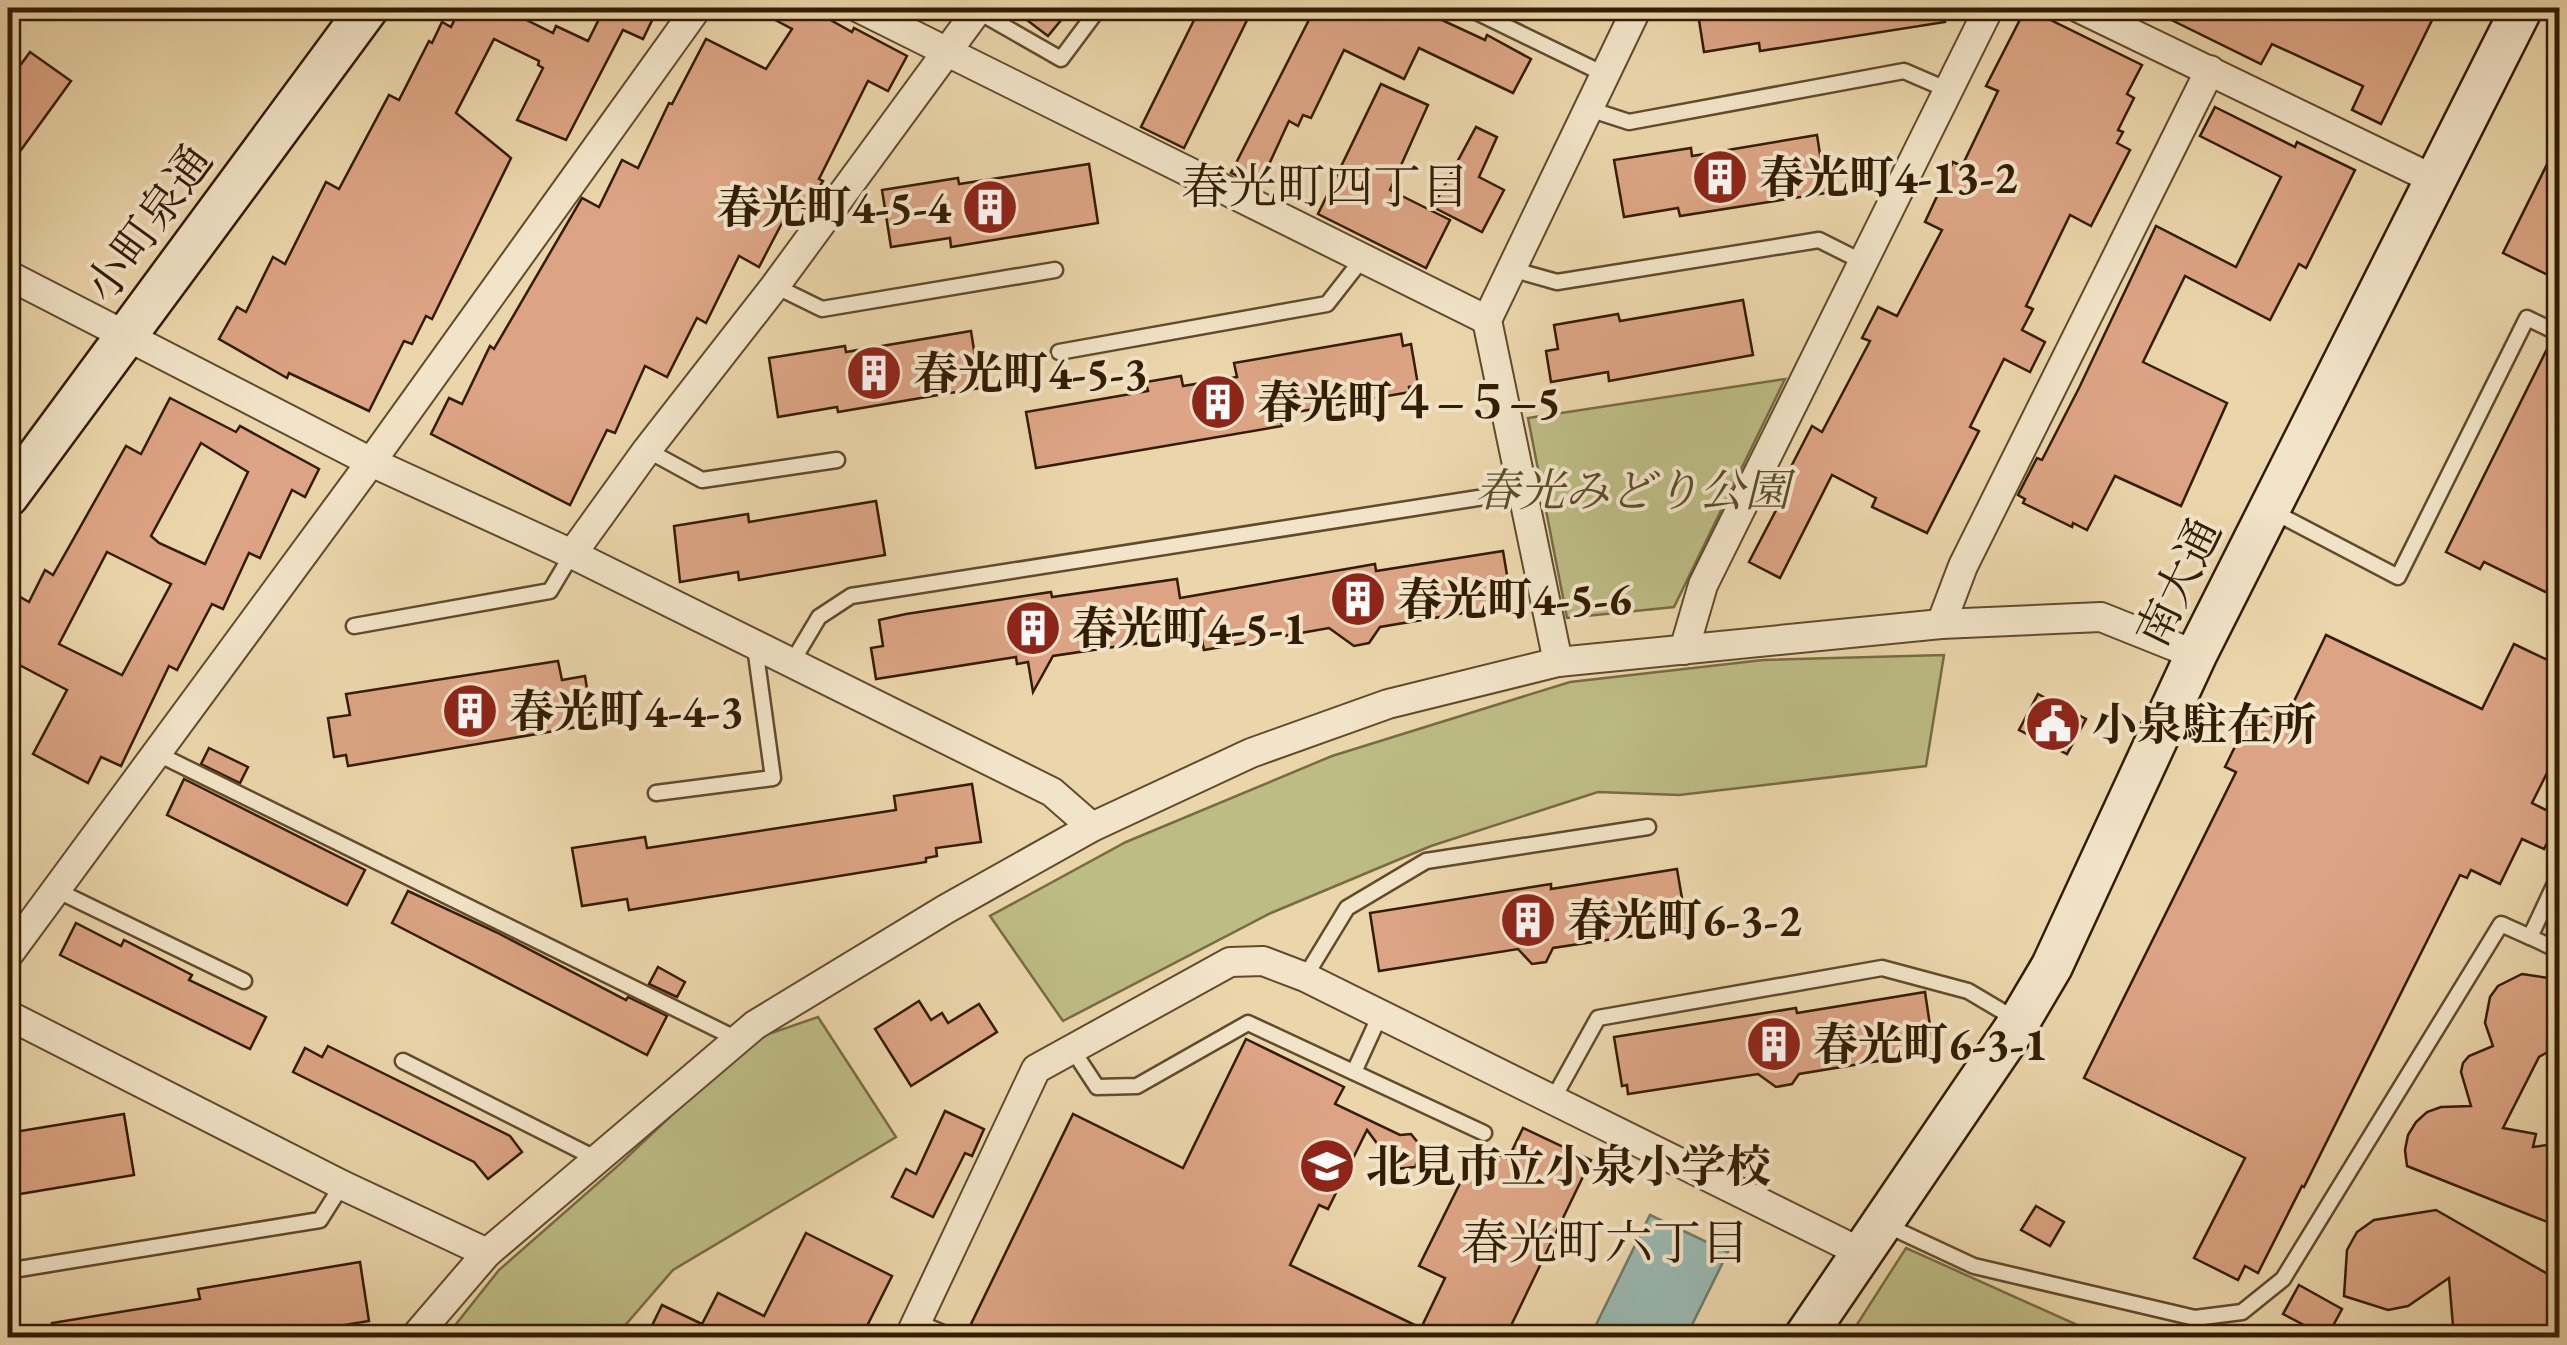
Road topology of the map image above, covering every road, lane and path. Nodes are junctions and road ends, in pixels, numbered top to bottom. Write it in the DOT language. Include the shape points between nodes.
graph roads {
  1 [pos="368,8"];
  2 [pos="697,8"];
  3 [pos="859,8"];
  4 [pos="1099,8"];
  5 [pos="1468,8"];
  6 [pos="1637,8"];
  7 [pos="1989,8"];
  8 [pos="2078,8"];
  9 [pos="2522,8"];
  10 [pos="978,9"];
  11 [pos="947,52"];
  12 [pos="2210,70"];
  13 [pos="1606,75"];
  14 [pos="1948,90"];
  15 [pos="1589,108"];
  16 [pos="2435,180"];
  17 [pos="1363,258"];
  18 [pos="1863,262"];
  19 [pos="1512,269"];
  20 [pos="1056,270"];
  21 [pos="8,275"];
  22 [pos="775,286"];
  23 [pos="1487,320"];
  24 [pos="2560,334"];
  25 [pos="128,335"];
  26 [pos="1059,352"];
  27 [pos="647,450"];
  28 [pos="837,460"];
  29 [pos="372,462"];
  30 [pos="1522,491"];
  31 [pos="8,496"];
  32 [pos="2270,510"];
  33 [pos="572,554"];
  34 [pos="1942,624"];
  35 [pos="354,626"];
  36 [pos="755,647"];
  37 [pos="1684,650"];
  38 [pos="2196,655"];
  39 [pos="1558,662"];
  40 [pos="791,664"];
  41 [pos="156,753"];
  42 [pos="656,794"];
  43 [pos="1092,827"];
  44 [pos="1648,827"];
  45 [pos="2560,872"];
  46 [pos="56,890"];
  47 [pos="2530,937"];
  48 [pos="2560,951"];
  49 [pos="8,956"];
  50 [pos="1305,977"];
  51 [pos="244,981"];
  52 [pos="8,1015"];
  53 [pos="1380,1015"];
  54 [pos="2019,1022"];
  55 [pos="738,1039"];
  56 [pos="1072,1049"];
  57 [pos="403,1061"];
  58 [pos="1354,1072"];
  59 [pos="1552,1102"];
  60 [pos="1484,1133"];
  61 [pos="598,1159"];
  62 [pos="342,1185"];
  63 [pos="1870,1237"];
  64 [pos="487,1253"];
  65 [pos="8,1262"];
  66 [pos="913,1330"];
  67 [pos="414,1338"];
  68 [pos="955,1338"];
  69 [pos="1804,1338"];
  1 -- 25 [label="street, 小町泉通"];
  2 -- 29 [label="street"];
  3 -- 11 [label="street"];
  4 -- 10 [label="lane" via="1061,59"];
  5 -- 13 [label="lane"];
  6 -- 13 [label="street"];
  7 -- 14 [label="street"];
  8 -- 12 [label="street"];
  9 -- 16 [label="street, 南大通"];
  10 -- 11 [label="street"];
  11 -- 17 [label="street"];
  11 -- 22 [label="street"];
  12 -- 16 [label="street"];
  12 -- 34 [label="street" via="1962,566"];
  13 -- 15 [label="street"];
  14 -- 15 [label="lane" via="1904,71 1629,122"];
  14 -- 18 [label="street"];
  15 -- 19 [label="street"];
  16 -- 32 [label="street, 南大通"];
  17 -- 23 [label="street"];
  17 -- 26 [label="lane" via="1328,304"];
  18 -- 19 [label="lane" via="1819,240 1557,282"];
  18 -- 37 [label="street" via="1702,585"];
  19 -- 23 [label="street"];
  20 -- 22 [label="lane" via="822,308"];
  21 -- 25 [label="street"];
  22 -- 27 [label="street"];
  23 -- 30 [label="street"];
  24 -- 32 [label="lane" via="2527,318 2398,577"];
  25 -- 29 [label="street"];
  25 -- 31 [label="street, 小町泉通"];
  27 -- 28 [label="lane" via="702,480"];
  27 -- 33 [label="street"];
  29 -- 33 [label="street"];
  29 -- 41 [label="street"];
  30 -- 39 [label="street"];
  30 -- 40 [label="lane" via="851,596 819,617"];
  32 -- 38 [label="street, 南大通"];
  33 -- 35 [label="lane" via="550,592"];
  33 -- 36 [label="street"];
  34 -- 37 [label="street"];
  34 -- 38 [label="street" via="2101,617"];
  36 -- 40 [label="street"];
  36 -- 42 [label="lane" via="773,778"];
  37 -- 39 [label="street"];
  38 -- 54 [label="street, 南大通" via="2052,966"];
  39 -- 43 [label="street" via="1388,704 1251,754"];
  40 -- 43 [label="street" via="1052,792"];
  41 -- 46 [label="street"];
  41 -- 55 [label="lane"];
  43 -- 55 [label="street"];
  44 -- 50 [label="lane" via="1426,861 1347,908"];
  45 -- 47 [label="lane"];
  46 -- 49 [label="street"];
  46 -- 51 [label="lane"];
  47 -- 48 [label="lane"];
  47 -- 63 [label="lane" via="2501,924 2283,1279 2242,1312 2195,1318"];
  50 -- 53 [label="street"];
  50 -- 56 [label="street" via="1263,961 1230,962"];
  52 -- 62 [label="street"];
  53 -- 58 [label="lane"];
  53 -- 59 [label="street"];
  54 -- 59 [label="lane" via="1968,991 1882,968 1598,1018"];
  54 -- 63 [label="street, 南大通"];
  55 -- 61 [label="street"];
  56 -- 58 [label="lane" via="1097,1086 1137,1086 1248,1023"];
  56 -- 66 [label="street" via="1036,1069"];
  57 -- 61 [label="lane"];
  58 -- 60 [label="lane"];
  59 -- 63 [label="street"];
  61 -- 64 [label="street"];
  62 -- 64 [label="street"];
  62 -- 65 [label="lane" via="320,1220 18,1269"];
  63 -- 69 [label="street, 南大通"];
  64 -- 67 [label="street"];
  66 -- 68 [label="lane"];
}
